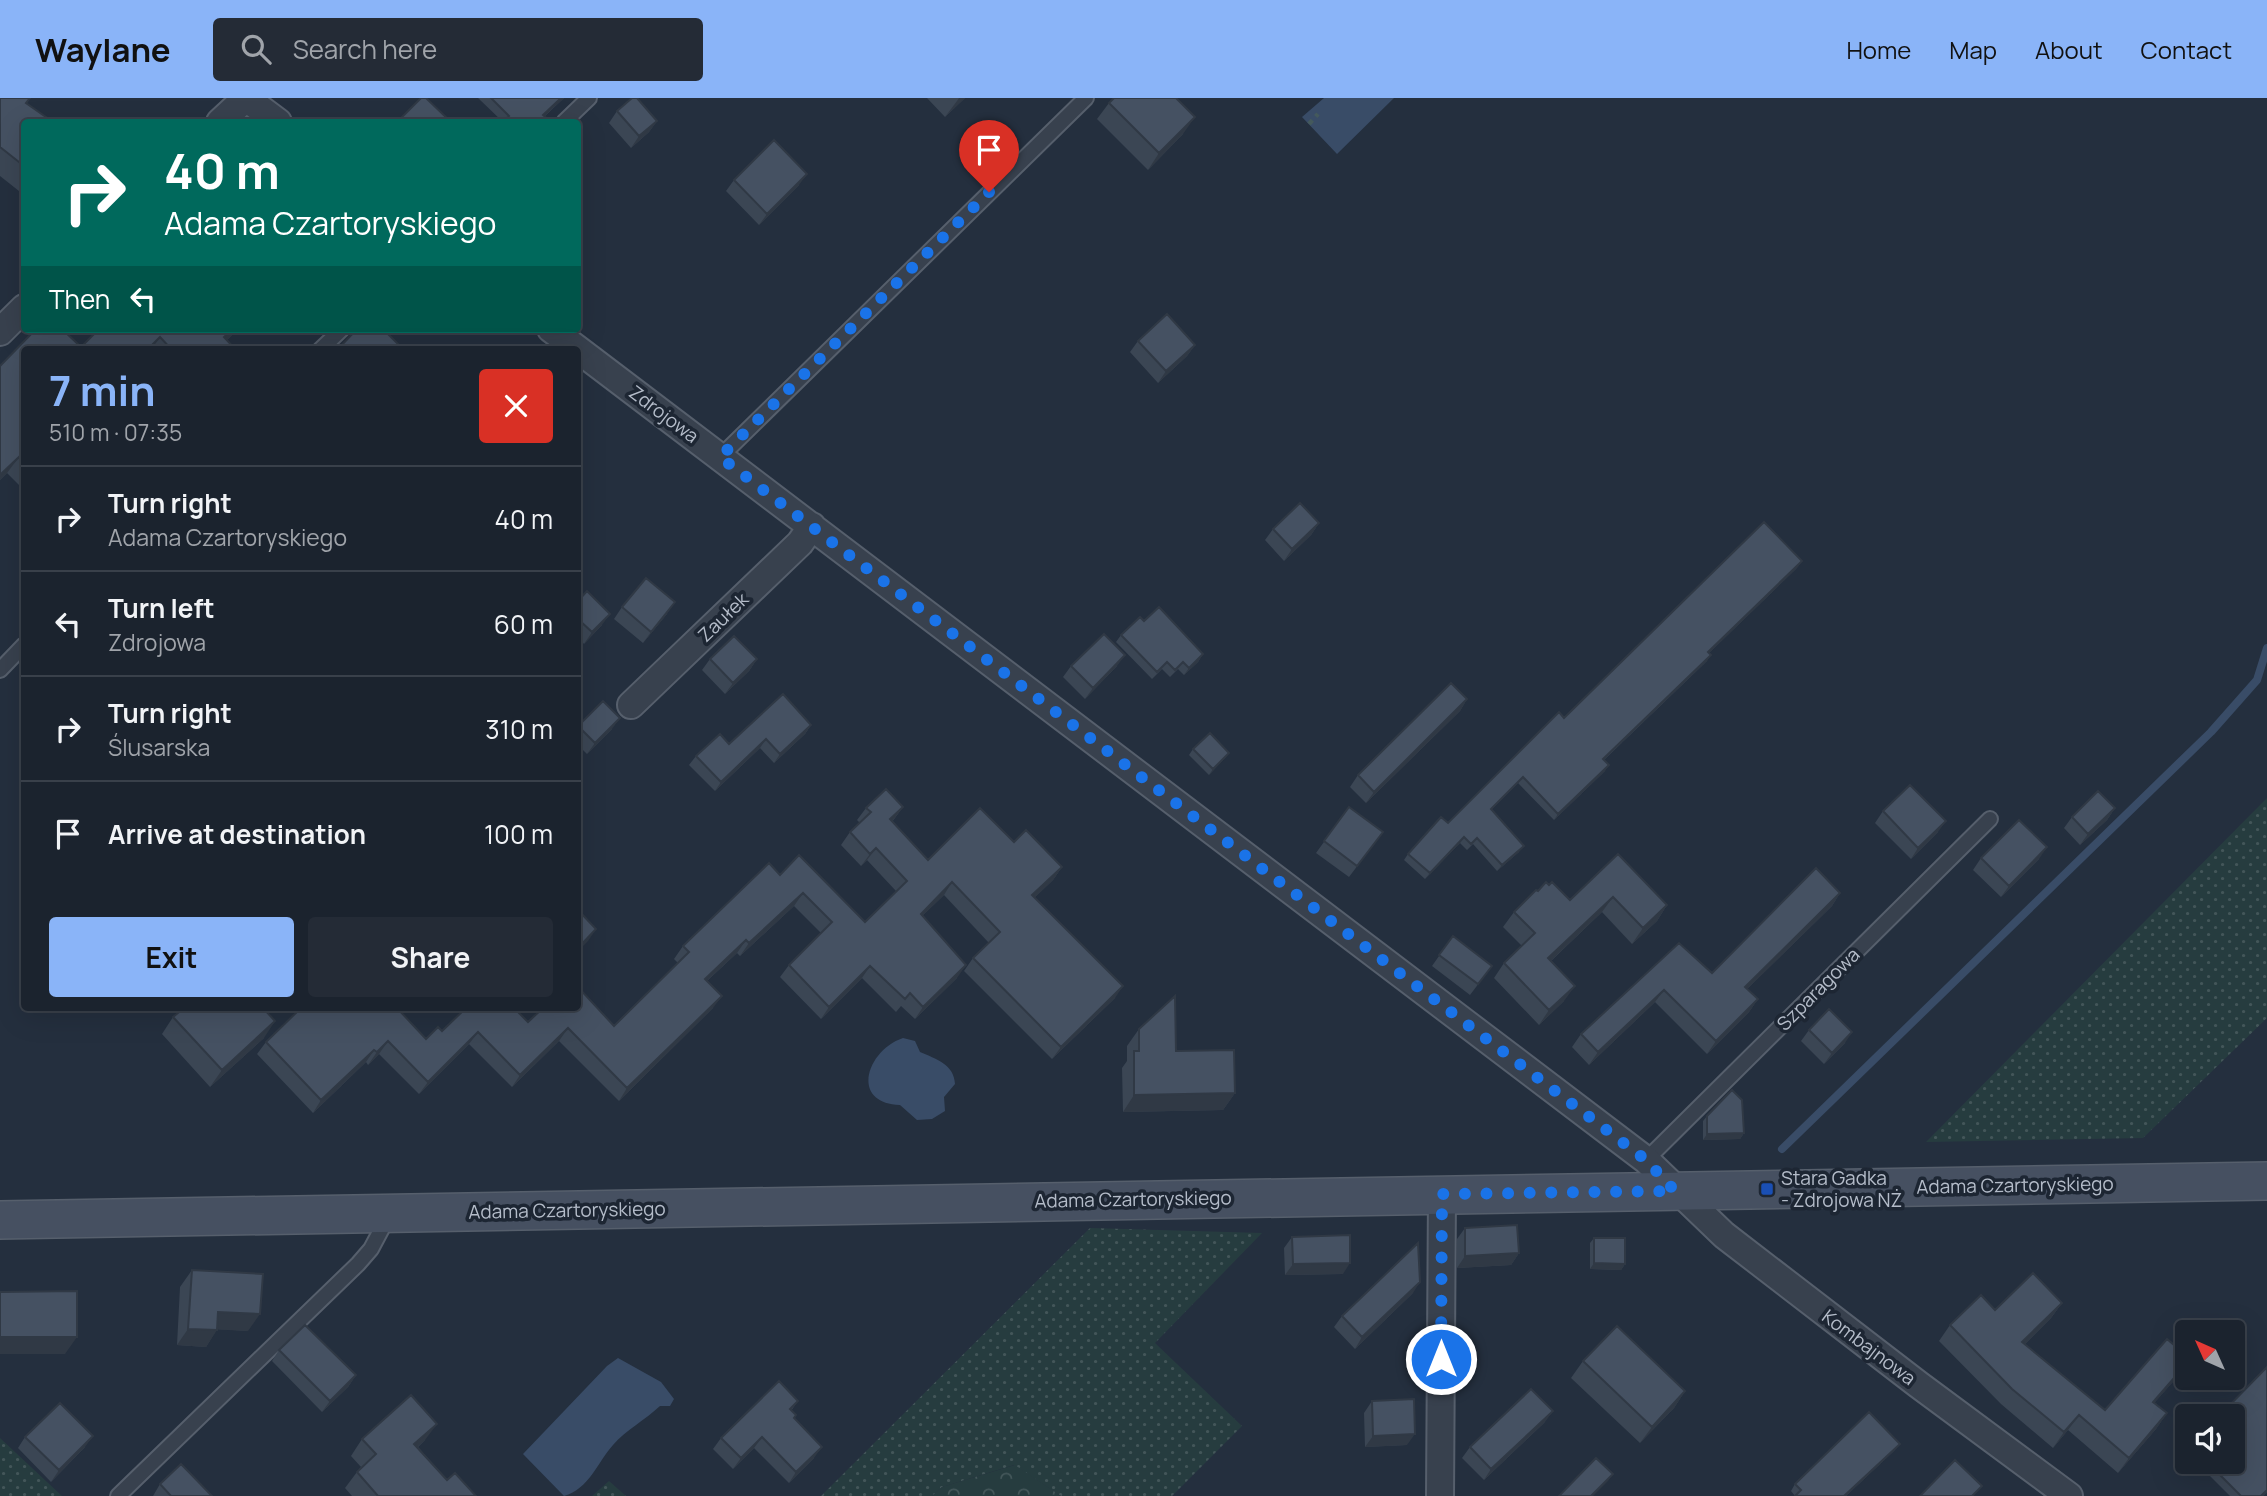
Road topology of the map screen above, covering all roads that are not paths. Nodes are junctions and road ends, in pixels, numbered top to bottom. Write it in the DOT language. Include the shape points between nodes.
graph roads {
  1 [pos="246,98"];
  2 [pos="589,98"];
  3 [pos="1086,98"];
  4 [pos="223,119"];
  5 [pos="274,119"];
  6 [pos="567,119"];
  7 [pos="21,311"];
  8 [pos="0,332"];
  9 [pos="338,333"];
  10 [pos="556,333"];
  11 [pos="324,346"];
  12 [pos="573,346"];
  13 [pos="581,352"];
  14 [pos="720,457"];
  15 [pos="812,526"];
  16 [pos="21,648"];
  17 [pos="0,670"];
  18 [pos="631,705"];
  19 [pos="1990,819"];
  20 [pos="1646,1160"];
  21 [pos="2267,1181"];
  22 [pos="1675,1191"];
  23 [pos="1442,1194"];
  24 [pos="390,1213"];
  25 [pos="0,1220"];
  26 [pos="118,1496"];
  27 [pos="1440,1496"];
  28 [pos="2069,1496"];
  1 -- 4 [label="street"];
  1 -- 5 [label="street"];
  2 -- 6 [label="lane"];
  3 -- 14 [label="lane"];
  7 -- 8 [label="street"];
  9 -- 11 [label="lane"];
  10 -- 12 [label="street, Zdrojowa"];
  13 -- 14 [label="street, Zdrojowa"];
  14 -- 15 [label="street, Zdrojowa"];
  15 -- 18 [label="street, Zaułek" via="800,543"];
  15 -- 20 [label="street, Zdrojowa"];
  16 -- 17 [label="lane"];
  19 -- 20 [label="lane, Szparagowa"];
  20 -- 22 [label="street, Zdrojowa"];
  21 -- 22 [label="street, Adama Czartoryskiego"];
  22 -- 23 [label="street, Adama Czartoryskiego"];
  22 -- 28 [label="street, Kombajnowa" via="1724,1235"];
  23 -- 24 [label="street, Adama Czartoryskiego"];
  23 -- 27 [label="street"];
  24 -- 25 [label="street, Adama Czartoryskiego"];
  24 -- 26 [label="lane" via="358,1264"];
}
